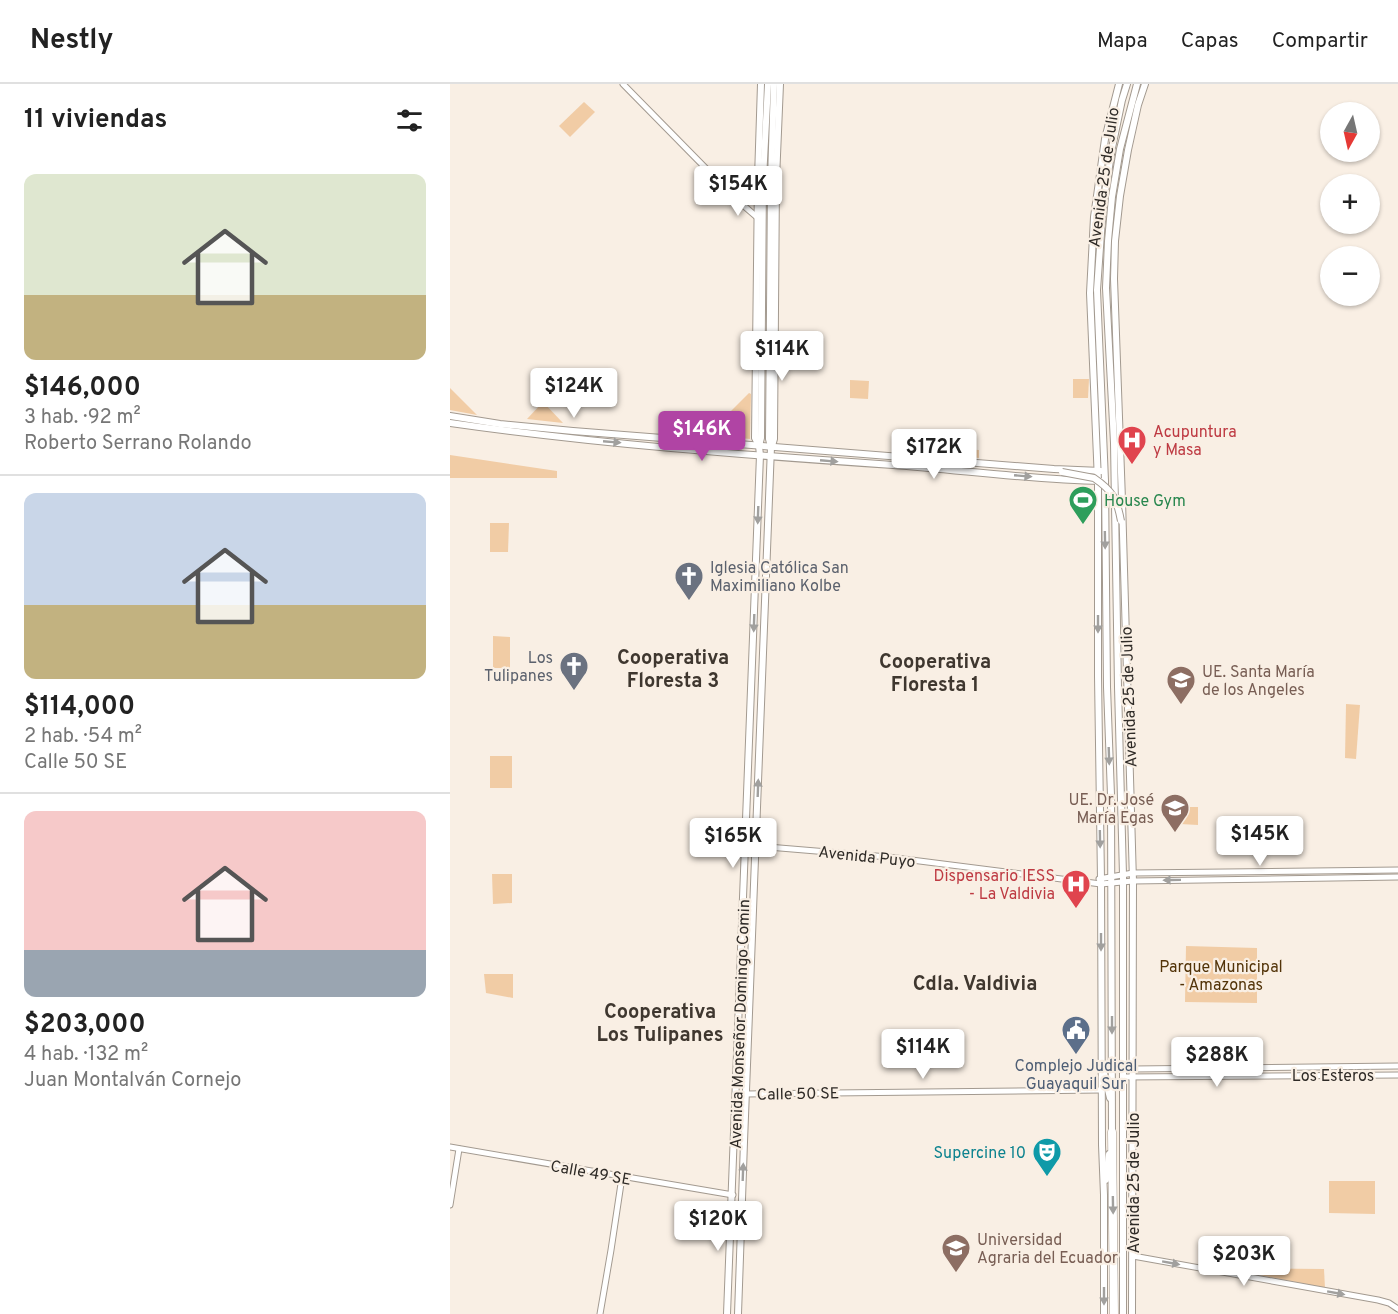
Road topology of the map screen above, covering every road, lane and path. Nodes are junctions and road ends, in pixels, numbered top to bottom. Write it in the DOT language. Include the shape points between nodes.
graph roads {
  1 [pos="623,84"];
  2 [pos="761,84"];
  3 [pos="768,84"];
  4 [pos="774,84"];
  5 [pos="780,84"];
  6 [pos="1119,84"];
  7 [pos="1127,84"];
  8 [pos="1137,84"];
  9 [pos="1145,84"];
  10 [pos="1099,183"];
  11 [pos="1102,205"];
  12 [pos="761,219"];
  13 [pos="773,318"];
  14 [pos="450,416"];
  15 [pos="450,423"];
  16 [pos="759,446"];
  17 [pos="771,447"];
  18 [pos="760,455"];
  19 [pos="771,455"];
  20 [pos="1040,468"];
  21 [pos="1101,471"];
  22 [pos="1101,481"];
  23 [pos="1123,536"];
  24 [pos="1116,600"];
  25 [pos="1125,600"];
  26 [pos="1107,687"];
  27 [pos="1118,687"];
  28 [pos="1109,735"];
  29 [pos="1119,736"];
  30 [pos="755,846"];
  31 [pos="1398,870"];
  32 [pos="1133,873"];
  33 [pos="1398,877"];
  34 [pos="1123,878"];
  35 [pos="1111,880"];
  36 [pos="1101,881"];
  37 [pos="1133,881"];
  38 [pos="1133,1045"];
  39 [pos="1101,1061"];
  40 [pos="1112,1063"];
  41 [pos="1398,1066"];
  42 [pos="1133,1069"];
  43 [pos="1398,1074"];
  44 [pos="1123,1076"];
  45 [pos="1133,1077"];
  46 [pos="1101,1090"];
  47 [pos="746,1094"];
  48 [pos="1112,1110"];
  49 [pos="1112,1132"];
  50 [pos="1123,1136"];
  51 [pos="450,1147"];
  52 [pos="459,1149"];
  53 [pos="622,1177"];
  54 [pos="1133,1186"];
  55 [pos="733,1195"];
  56 [pos="1104,1195"];
  57 [pos="450,1204"];
  58 [pos="1133,1256"];
  59 [pos="1389,1303"];
  60 [pos="1398,1303"];
  61 [pos="1398,1309"];
  62 [pos="600,1314"];
  63 [pos="728,1314"];
  64 [pos="738,1314"];
  65 [pos="1104,1314"];
  66 [pos="1114,1314"];
  67 [pos="1123,1314"];
  68 [pos="1130,1314"];
  1 -- 12 [label="street" via="736,199"];
  2 -- 12 [label="main road"];
  3 -- 12 [label="main road"];
  4 -- 13 [label="main road"];
  5 -- 13 [label="main road"];
  6 -- 10 [label="main road, Avenida 25 de Julio"];
  7 -- 11 [label="main road, Avenida 25 de Julio"];
  8 -- 24 [label="main road, Avenida 25 de Julio" via="1112,197 1106,288"];
  9 -- 23 [label="main road, Avenida 25 de Julio" via="1128,150 1115,241"];
  10 -- 11 [label="main road"];
  10 -- 21 [label="main road, Avenida 25 de Julio" via="1090,293"];
  11 -- 21 [label="main road, Avenida 25 de Julio" via="1097,290"];
  12 -- 16 [label="main road, Avenida Monseñor Domingo Comin"];
  13 -- 17 [label="main road, Avenida Monseñor Domingo Comin"];
  14 -- 16 [label="main road" via="538,428"];
  15 -- 18 [label="main road, one-way" via="562,438"];
  16 -- 17 [label="main road"];
  16 -- 18 [label="main road, Avenida Monseñor Domingo Comin"];
  17 -- 19 [label="main road, Avenida Monseñor Domingo Comin"];
  17 -- 20 [label="main road"];
  18 -- 19 [label="main road"];
  18 -- 55 [label="main road, Avenida Monseñor Domingo Comin, one-way"];
  19 -- 22 [label="main road, one-way"];
  30 -- 19 [label="main road, Avenida Monseñor Domingo Comin, one-way"];
  20 -- 21 [label="main road"];
  20 -- 23 [label="main road, bridge" via="1100,482 1116,500"];
  21 -- 22 [label="main road, Avenida 25 de Julio"];
  22 -- 26 [label="main road, Avenida 25 de Julio, one-way"];
  22 -- 36 [label="main road, Avenida 25 de Julio, one-way"];
  23 -- 25 [label="main road, Avenida 25 de Julio"];
  24 -- 25 [label="main road"];
  24 -- 27 [label="main road, Avenida 25 de Julio"];
  25 -- 32 [label="main road, Avenida 25 de Julio"];
  26 -- 27 [label="main road"];
  26 -- 28 [label="main road, Avenida 25 de Julio"];
  27 -- 29 [label="main road, Avenida 25 de Julio"];
  28 -- 29 [label="main road"];
  28 -- 35 [label="main road, Avenida 25 de Julio, one-way"];
  29 -- 34 [label="main road, Avenida 25 de Julio"];
  30 -- 36 [label="street, Avenida Puyo"];
  30 -- 47 [label="main road, Avenida Monseñor Domingo Comin"];
  31 -- 32 [label="street, Avenida Puyo"];
  32 -- 34 [label="street, Avenida Puyo"];
  32 -- 37 [label="main road, Avenida 25 de Julio"];
  33 -- 37 [label="street, Avenida Puyo, one-way"];
  34 -- 35 [label="street, Avenida Puyo"];
  34 -- 37 [label="street, Avenida Puyo"];
  34 -- 44 [label="main road, Avenida 25 de Julio"];
  35 -- 36 [label="street, Avenida Puyo"];
  35 -- 40 [label="main road, Avenida 25 de Julio, one-way"];
  36 -- 39 [label="main road, Avenida 25 de Julio, one-way"];
  37 -- 38 [label="main road, Avenida 25 de Julio"];
  38 -- 42 [label="main road, Avenida 25 de Julio"];
  38 -- 44 [label="main road"];
  39 -- 46 [label="main road, Avenida 25 de Julio"];
  39 -- 48 [label="main road"];
  40 -- 44 [label="main road"];
  40 -- 48 [label="main road, Avenida 25 de Julio"];
  41 -- 42 [label="street, Los Esteros"];
  42 -- 45 [label="main road, Avenida 25 de Julio"];
  43 -- 45 [label="street, Los Esteros"];
  44 -- 45 [label="street, Los Esteros"];
  44 -- 50 [label="main road, Avenida 25 de Julio"];
  45 -- 54 [label="main road, Avenida 25 de Julio"];
  46 -- 47 [label="street, Calle 50 SE"];
  46 -- 56 [label="main road, Avenida 25 de Julio"];
  64 -- 47 [label="main road, Avenida Monseñor Domingo Comin, one-way"];
  48 -- 49 [label="main road, Avenida 25 de Julio"];
  49 -- 56 [label="main road, Avenida 25 de Julio"];
  49 -- 66 [label="highway, one-way"];
  50 -- 54 [label="main road"];
  50 -- 67 [label="main road, Avenida 25 de Julio"];
  51 -- 52 [label="street, Calle 49 SE"];
  52 -- 53 [label="street, Calle 49 SE"];
  52 -- 57 [label="street"];
  53 -- 55 [label="street, Calle 49 SE"];
  53 -- 62 [label="street"];
  54 -- 58 [label="main road, Avenida 25 de Julio"];
  55 -- 63 [label="main road, Avenida Monseñor Domingo Comin"];
  56 -- 65 [label="main road, Avenida 25 de Julio, one-way"];
  58 -- 59 [label="street, one-way"];
  58 -- 68 [label="main road, Avenida 25 de Julio"];
  59 -- 60 [label="street"];
  59 -- 61 [label="street"];
}
